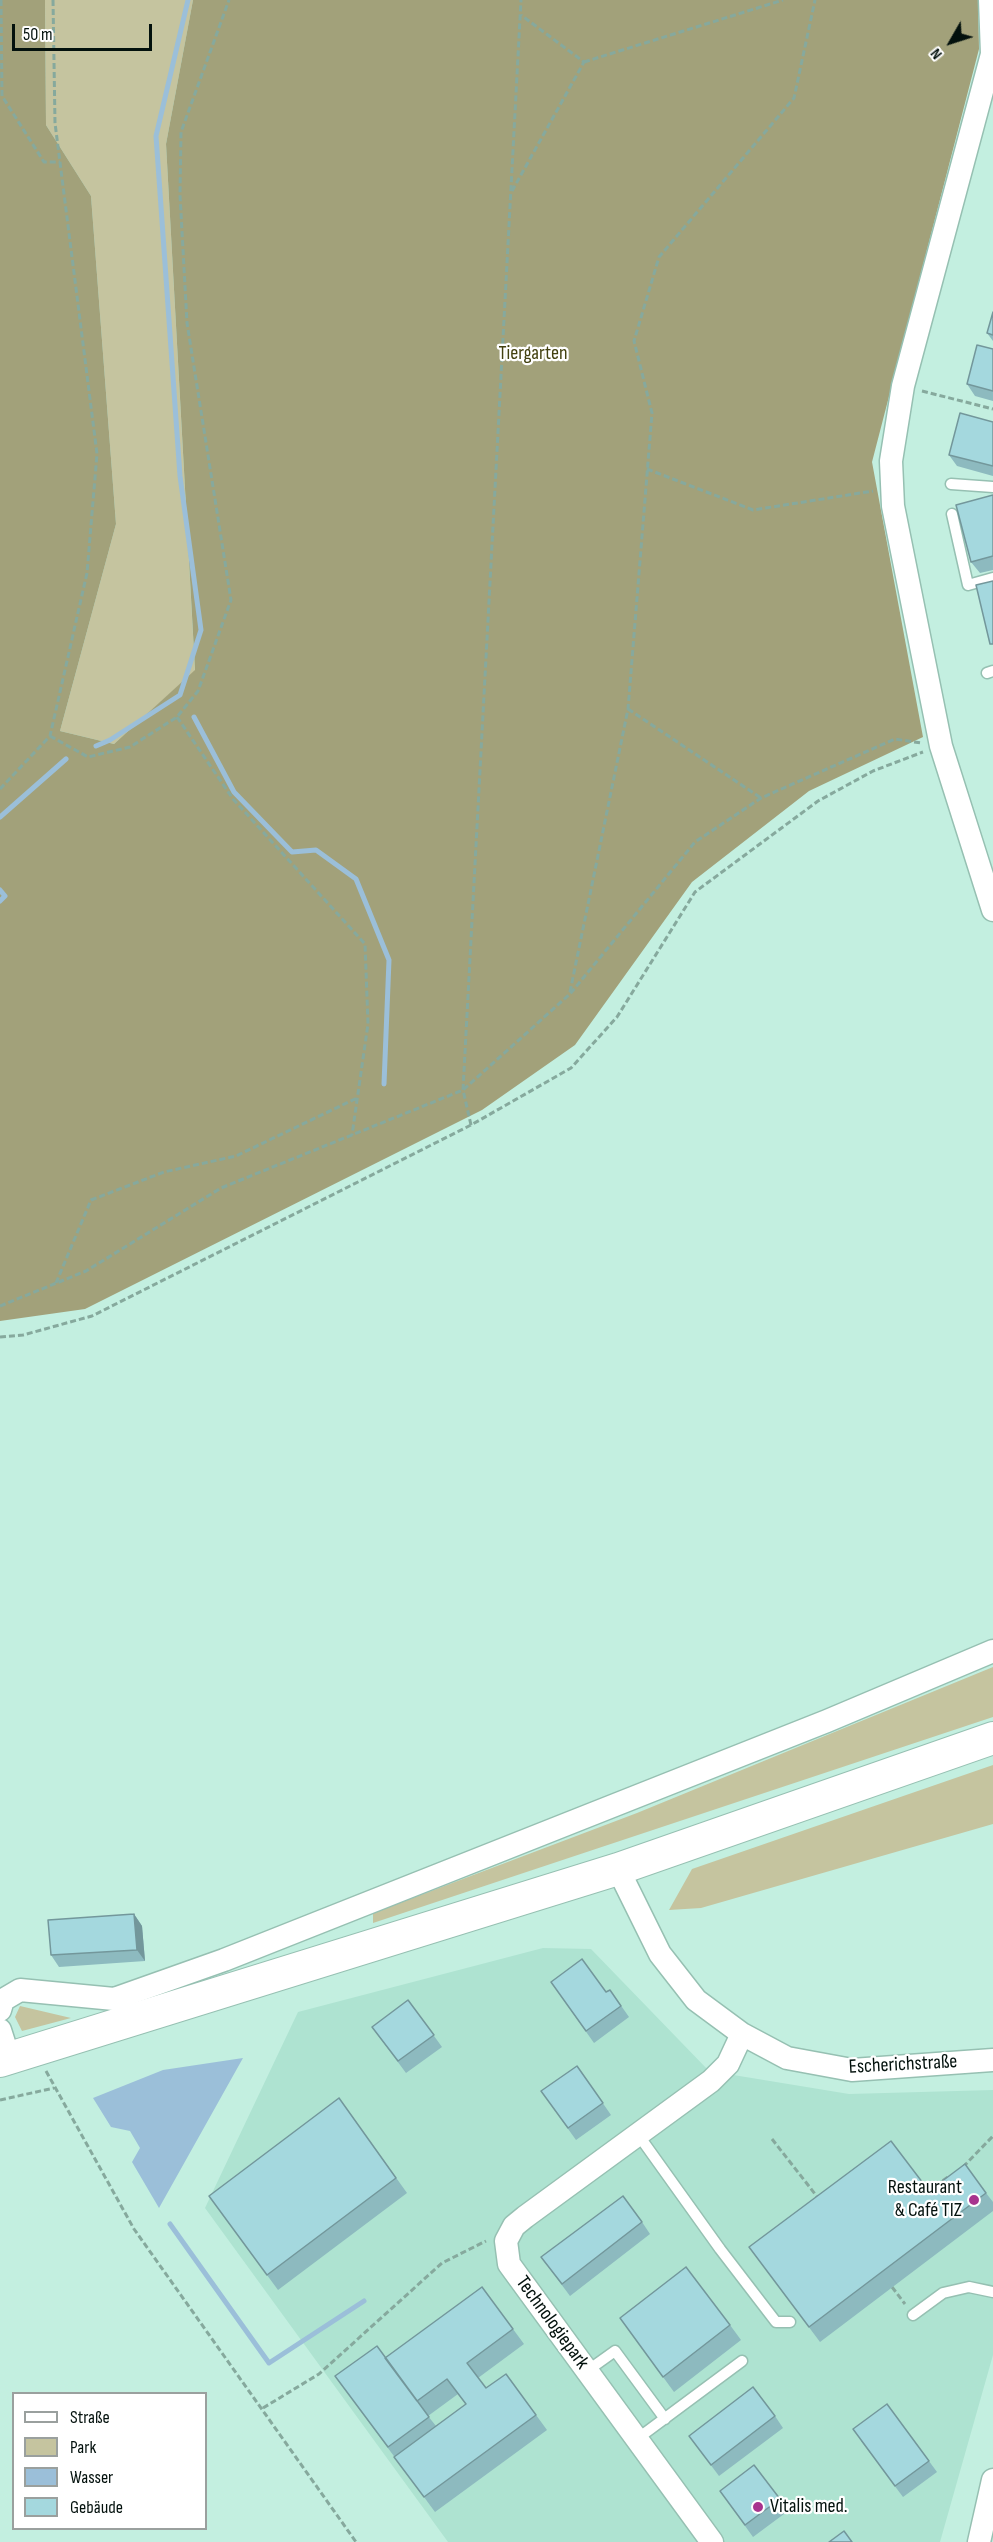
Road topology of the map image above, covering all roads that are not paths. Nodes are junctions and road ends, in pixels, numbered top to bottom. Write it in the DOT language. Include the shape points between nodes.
graph roads {
  1 [pos="990,0"];
  2 [pos="951,484"];
  3 [pos="993,487"];
  4 [pos="952,514"];
  5 [pos="993,578"];
  6 [pos="993,910"];
  7 [pos="993,1651"];
  8 [pos="993,1738"];
  9 [pos="618,1869"];
  10 [pos="0,2010"];
  11 [pos="742,2034"];
  12 [pos="11,2050"];
  13 [pos="993,2060"];
  14 [pos="637,2133"];
  15 [pos="993,2292"];
  16 [pos="913,2315"];
  17 [pos="790,2322"];
  18 [pos="742,2361"];
  19 [pos="588,2371"];
  20 [pos="665,2419"];
  21 [pos="637,2439"];
  22 [pos="993,2480"];
  23 [pos="712,2542"];
  24 [pos="979,2542"];
  1 -- 6 [label="street" via="992,54 903,386 891,461 893,506 941,746"];
  2 -- 3 [label="lane"];
  4 -- 5 [label="lane" via="968,585"];
  7 -- 10 [label="street" via="827,1721 224,1960 114,1999 20,1990 3,2000"];
  8 -- 9 [label="main road"];
  9 -- 11 [label="street, Escherichstraße" via="660,1954 696,2000"];
  9 -- 12 [label="main road"];
  11 -- 13 [label="street, Escherichstraße" via="787,2058 852,2070"];
  11 -- 14 [label="street, Technologiepark" via="728,2064 711,2081"];
  14 -- 17 [label="lane" via="776,2322"];
  14 -- 19 [label="street, Technologiepark" via="514,2226 506,2241 509,2264"];
  15 -- 16 [label="lane" via="969,2287 943,2293"];
  18 -- 20 [label="lane"];
  19 -- 20 [label="lane" via="615,2351"];
  19 -- 21 [label="street, Technologiepark"];
  20 -- 21 [label="lane"];
  21 -- 23 [label="street, Technologiepark"];
  22 -- 24 [label="street"];
}
